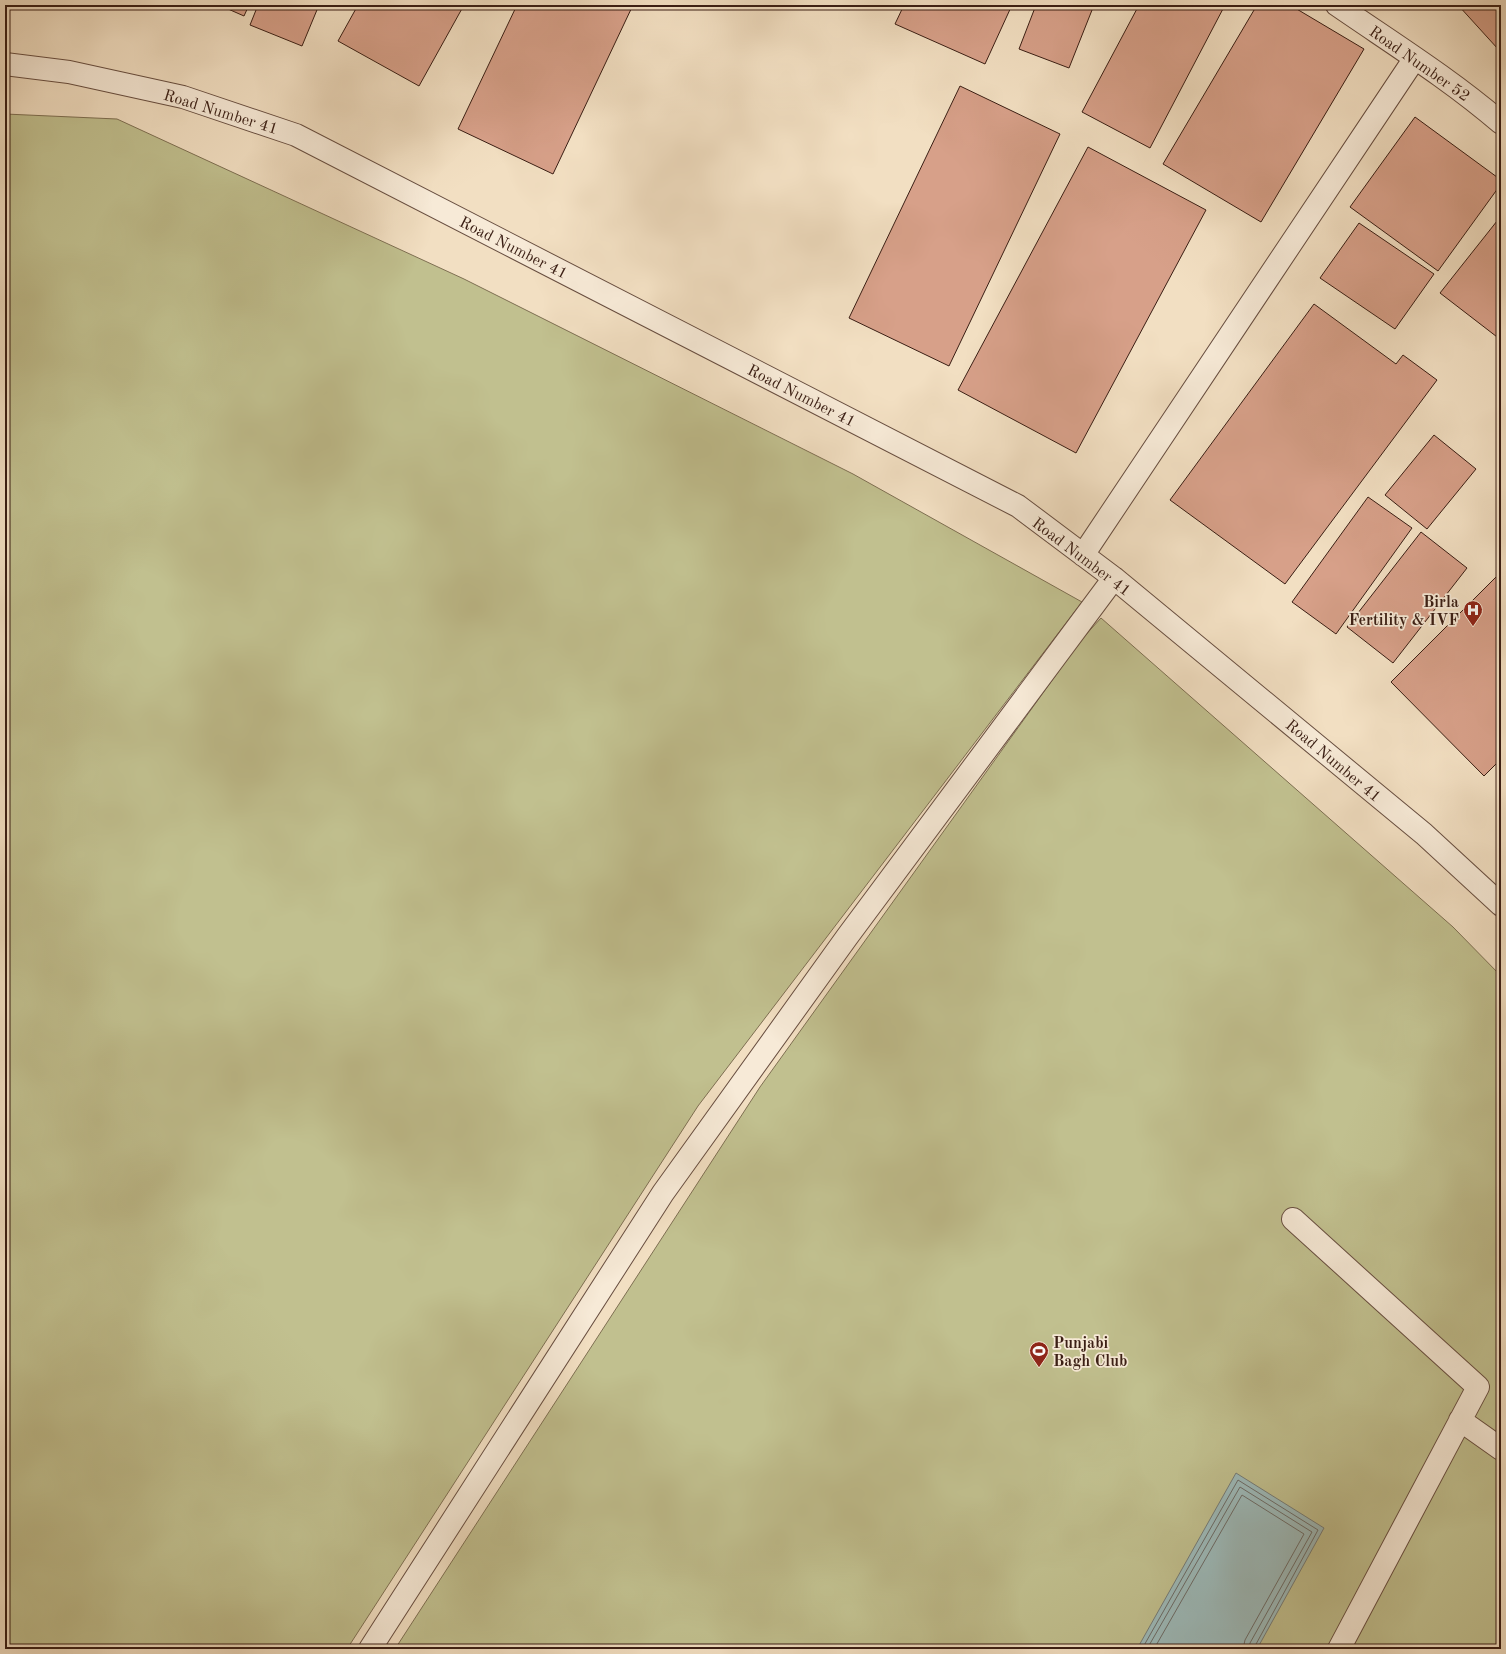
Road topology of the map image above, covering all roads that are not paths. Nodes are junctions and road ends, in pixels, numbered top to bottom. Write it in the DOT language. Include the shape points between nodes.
graph roads {
  1 [pos="1337,5"];
  2 [pos="1415,58"];
  3 [pos="5,64"];
  4 [pos="1501,123"];
  5 [pos="1083,555"];
  6 [pos="1114,578"];
  7 [pos="1501,905"];
  8 [pos="1293,1219"];
  9 [pos="1460,1420"];
  10 [pos="1501,1449"];
  11 [pos="370,1649"];
  12 [pos="1339,1649"];
  1 -- 2 [label="street, Road Number 52"];
  2 -- 4 [label="street, Road Number 52"];
  2 -- 5 [label="street"];
  3 -- 5 [label="street, Road Number 41" via="69,72 182,97 296,135 1018,506"];
  5 -- 6 [label="street, Road Number 41"];
  6 -- 7 [label="street, Road Number 41" via="1424,834"];
  6 -- 11 [label="street" via="846,937 663,1193"];
  8 -- 9 [label="street" via="1478,1386"];
  9 -- 10 [label="street"];
  9 -- 12 [label="street"];
}
